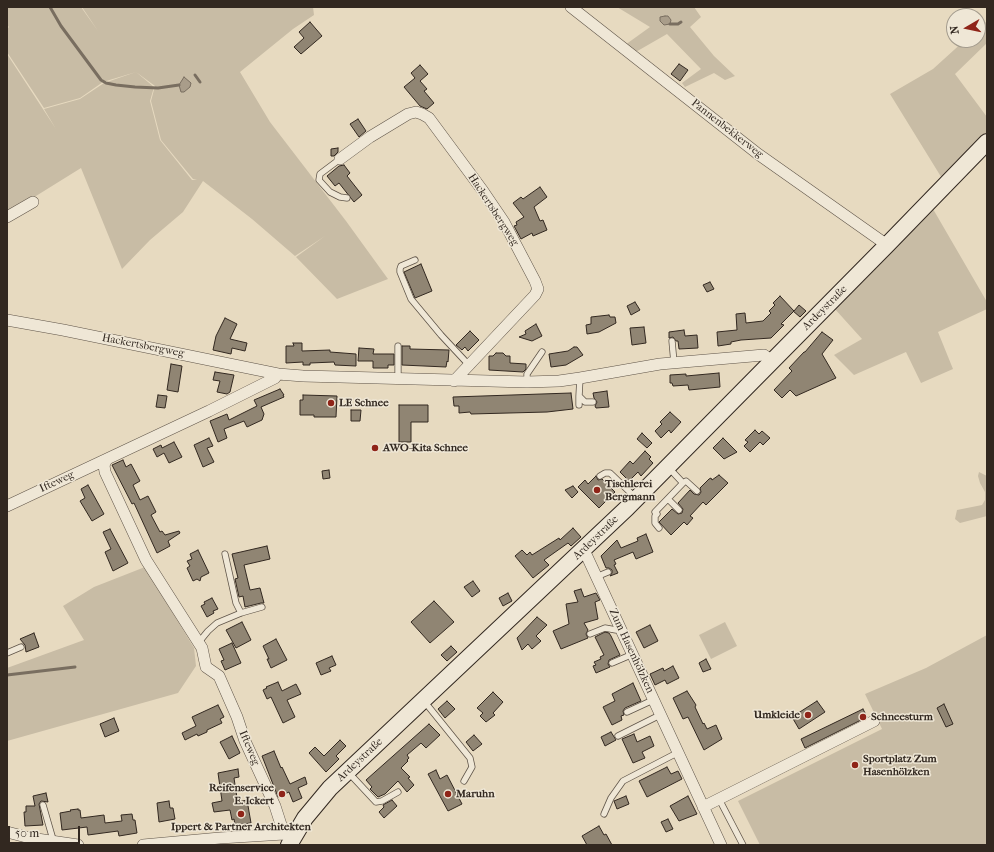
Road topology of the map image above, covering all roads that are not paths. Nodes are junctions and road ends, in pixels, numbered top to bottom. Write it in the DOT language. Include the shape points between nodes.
graph roads {
  1 [pos="571,7"];
  2 [pos="987,142"];
  3 [pos="340,159"];
  4 [pos="347,198"];
  5 [pos="33,202"];
  6 [pos="7,217"];
  7 [pos="887,245"];
  8 [pos="415,260"];
  9 [pos="7,320"];
  10 [pos="672,341"];
  11 [pos="398,346"];
  12 [pos="542,352"];
  13 [pos="772,361"];
  14 [pos="674,363"];
  15 [pos="468,364"];
  16 [pos="278,374"];
  17 [pos="591,374"];
  18 [pos="398,379"];
  19 [pos="454,381"];
  20 [pos="527,382"];
  21 [pos="579,396"];
  22 [pos="593,402"];
  23 [pos="579,405"];
  24 [pos="103,464"];
  25 [pos="668,466"];
  26 [pos="600,476"];
  27 [pos="683,483"];
  28 [pos="696,491"];
  29 [pos="636,498"];
  30 [pos="668,499"];
  31 [pos="7,506"];
  32 [pos="679,510"];
  33 [pos="659,528"];
  34 [pos="225,554"];
  35 [pos="577,557"];
  36 [pos="608,572"];
  37 [pos="596,578"];
  38 [pos="262,607"];
  39 [pos="241,613"];
  40 [pos="618,629"];
  41 [pos="609,633"];
  42 [pos="590,634"];
  43 [pos="199,642"];
  44 [pos="21,647"];
  45 [pos="7,653"];
  46 [pos="632,654"];
  47 [pos="612,663"];
  48 [pos="654,700"];
  49 [pos="424,701"];
  50 [pos="627,712"];
  51 [pos="660,715"];
  52 [pos="874,720"];
  53 [pos="618,736"];
  54 [pos="679,761"];
  55 [pos="348,772"];
  56 [pos="464,781"];
  57 [pos="398,792"];
  58 [pos="719,799"];
  59 [pos="43,806"];
  60 [pos="703,807"];
  61 [pos="604,814"];
  62 [pos="7,832"];
  63 [pos="288,839"];
  64 [pos="54,844"];
  65 [pos="78,845"];
  66 [pos="143,845"];
  67 [pos="721,845"];
  68 [pos="743,845"];
  1 -- 7 [label="street, Pannenbekkerweg" via="758,154"];
  2 -- 7 [label="main road, Ardeystraße"];
  3 -- 4 [label="lane" via="320,174 319,180 330,192"];
  3 -- 15 [label="street, Hackertsbergweg" via="408,114 422,114 429,118 504,222 537,285 537,292"];
  5 -- 6 [label="street"];
  7 -- 13 [label="main road, Ardeystraße"];
  8 -- 15 [label="lane" via="401,266 400,269 411,299"];
  9 -- 16 [label="street, Hackertsbergweg"];
  10 -- 14 [label="lane"];
  11 -- 18 [label="lane"];
  12 -- 20 [label="lane" via="527,374"];
  13 -- 14 [label="street, Hackertsbergweg" via="764,355"];
  13 -- 25 [label="main road, Ardeystraße"];
  14 -- 17 [label="street, Hackertsbergweg"];
  15 -- 19 [label="street, Hackertsbergweg"];
  16 -- 18 [label="street, Hackertsbergweg"];
  16 -- 24 [label="street" via="262,385"];
  17 -- 20 [label="street, Hackertsbergweg" via="559,381"];
  17 -- 21 [label="lane"];
  18 -- 19 [label="street, Hackertsbergweg"];
  19 -- 20 [label="street, Hackertsbergweg"];
  21 -- 22 [label="lane" via="585,402"];
  21 -- 23 [label="lane"];
  24 -- 31 [label="street, Ifteweg"];
  24 -- 43 [label="street" via="146,560"];
  25 -- 27 [label="lane"];
  25 -- 29 [label="main road, Ardeystraße"];
  26 -- 29 [label="lane" via="610,473"];
  27 -- 28 [label="lane" via="686,481"];
  27 -- 30 [label="lane"];
  29 -- 35 [label="main road, Ardeystraße"];
  30 -- 32 [label="lane"];
  30 -- 33 [label="lane" via="655,512 655,523"];
  34 -- 39 [label="lane" via="236,603"];
  35 -- 37 [label="street, Zum Hasenhölzken"];
  35 -- 49 [label="main road, Ardeystraße"];
  36 -- 37 [label="lane"];
  37 -- 40 [label="street, Zum Hasenhölzken"];
  38 -- 39 [label="lane"];
  39 -- 43 [label="lane" via="217,623"];
  40 -- 41 [label="lane"];
  40 -- 42 [label="lane" via="606,628"];
  40 -- 46 [label="street, Zum Hasenhölzken"];
  43 -- 63 [label="street, Ifteweg" via="206,667 219,676"];
  44 -- 45 [label="lane"];
  46 -- 47 [label="lane"];
  46 -- 48 [label="street, Zum Hasenhölzken" via="644,671"];
  48 -- 50 [label="lane"];
  48 -- 51 [label="street, Zum Hasenhölzken"];
  49 -- 55 [label="main road, Ardeystraße"];
  49 -- 56 [label="lane" via="470,758 472,768"];
  51 -- 53 [label="lane"];
  51 -- 54 [label="street, Zum Hasenhölzken" via="674,742"];
  52 -- 58 [label="street"];
  54 -- 60 [label="street, Zum Hasenhölzken"];
  54 -- 61 [label="lane" via="623,781"];
  55 -- 57 [label="lane" via="376,802"];
  55 -- 63 [label="main road, Ardeystraße" via="330,788"];
  58 -- 60 [label="street"];
  58 -- 68 [label="lane"];
  59 -- 64 [label="lane"];
  60 -- 67 [label="street, Zum Hasenhölzken"];
  62 -- 64 [label="street"];
  63 -- 66 [label="street" via="220,835"];
  64 -- 65 [label="street"];
}
